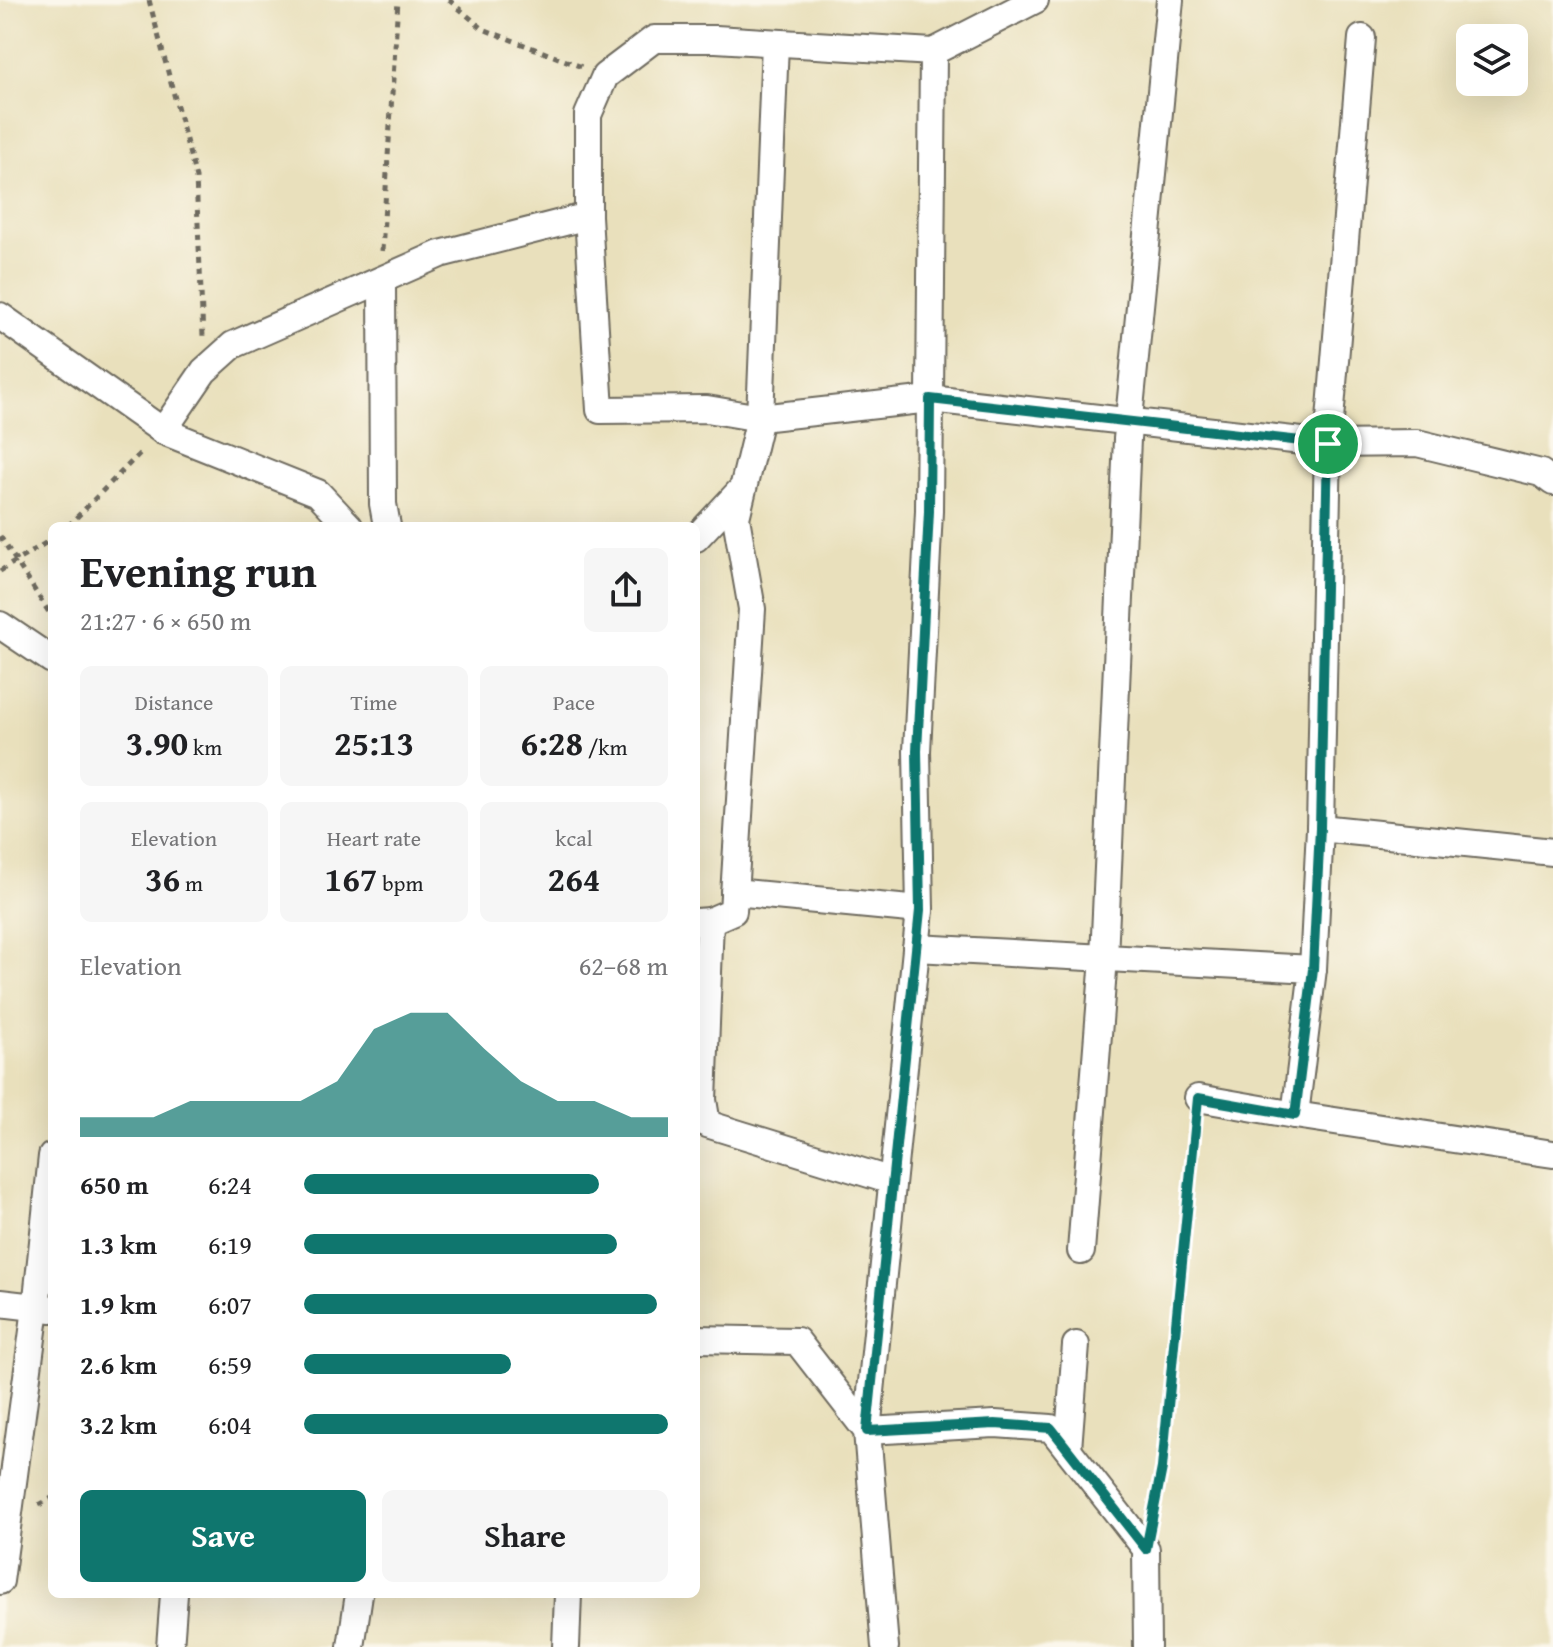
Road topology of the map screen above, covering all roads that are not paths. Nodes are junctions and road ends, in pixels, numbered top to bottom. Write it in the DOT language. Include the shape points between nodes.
graph roads {
  1 [pos="1035,0"];
  2 [pos="1170,0"];
  3 [pos="1362,38"];
  4 [pos="775,43"];
  5 [pos="933,52"];
  6 [pos="588,216"];
  7 [pos="382,280"];
  8 [pos="0,316"];
  9 [pos="930,399"];
  10 [pos="760,418"];
  11 [pos="1129,421"];
  12 [pos="163,431"];
  13 [pos="1328,444"];
  14 [pos="1553,482"];
  15 [pos="743,488"];
  16 [pos="345,522"];
  17 [pos="386,522"];
  18 [pos="700,534"];
  19 [pos="0,625"];
  20 [pos="48,657"];
  21 [pos="1320,828"];
  22 [pos="1553,852"];
  23 [pos="734,892"];
  24 [pos="920,910"];
  25 [pos="703,921"];
  26 [pos="916,948"];
  27 [pos="1104,958"];
  28 [pos="1313,969"];
  29 [pos="1198,1098"];
  30 [pos="1295,1115"];
  31 [pos="1553,1154"];
  32 [pos="892,1181"];
  33 [pos="48,1232"];
  34 [pos="1081,1251"];
  35 [pos="0,1303"];
  36 [pos="44,1309"];
  37 [pos="700,1339"];
  38 [pos="1076,1345"];
  39 [pos="867,1431"];
  40 [pos="1068,1449"];
  41 [pos="6,1479"];
  42 [pos="0,1581"];
  43 [pos="174,1598"];
  44 [pos="358,1598"];
  45 [pos="568,1598"];
  46 [pos="170,1647"];
  47 [pos="351,1647"];
  48 [pos="566,1647"];
  49 [pos="885,1647"];
  50 [pos="1147,1647"];
  1 -- 5 [label="street"];
  2 -- 11 [label="street"];
  3 -- 13 [label="street"];
  4 -- 5 [label="street"];
  4 -- 6 [label="street" via="654,39 605,76 588,115"];
  4 -- 10 [label="street"];
  5 -- 9 [label="street"];
  6 -- 7 [label="street" via="440,254"];
  6 -- 10 [label="street" via="600,410 707,409"];
  7 -- 12 [label="street" via="233,345 204,371"];
  7 -- 17 [label="street"];
  8 -- 12 [label="street"];
  9 -- 10 [label="street"];
  9 -- 11 [label="street"];
  9 -- 24 [label="street" via="917,751"];
  10 -- 15 [label="street"];
  11 -- 13 [label="street"];
  11 -- 27 [label="street"];
  12 -- 16 [label="street" via="318,493"];
  13 -- 14 [label="street" via="1417,443 1541,473"];
  13 -- 21 [label="street"];
  15 -- 18 [label="street"];
  15 -- 23 [label="street" via="736,518 752,609"];
  19 -- 20 [label="street"];
  21 -- 22 [label="street"];
  21 -- 28 [label="street"];
  23 -- 24 [label="street"];
  23 -- 25 [label="street" via="733,911"];
  24 -- 26 [label="street"];
  25 -- 32 [label="street" via="707,1124"];
  26 -- 27 [label="street"];
  26 -- 32 [label="street"];
  27 -- 28 [label="street"];
  27 -- 34 [label="street"];
  28 -- 30 [label="street"];
  29 -- 30 [label="street"];
  30 -- 31 [label="street"];
  32 -- 39 [label="street"];
  33 -- 36 [label="street"];
  35 -- 36 [label="street"];
  36 -- 41 [label="street"];
  37 -- 39 [label="street" via="797,1341"];
  38 -- 40 [label="street"];
  39 -- 40 [label="street" via="995,1424 1051,1428"];
  39 -- 49 [label="street"];
  40 -- 50 [label="street" via="1146,1549"];
  41 -- 42 [label="street"];
  43 -- 46 [label="street"];
  44 -- 47 [label="street"];
  45 -- 48 [label="street"];
}
